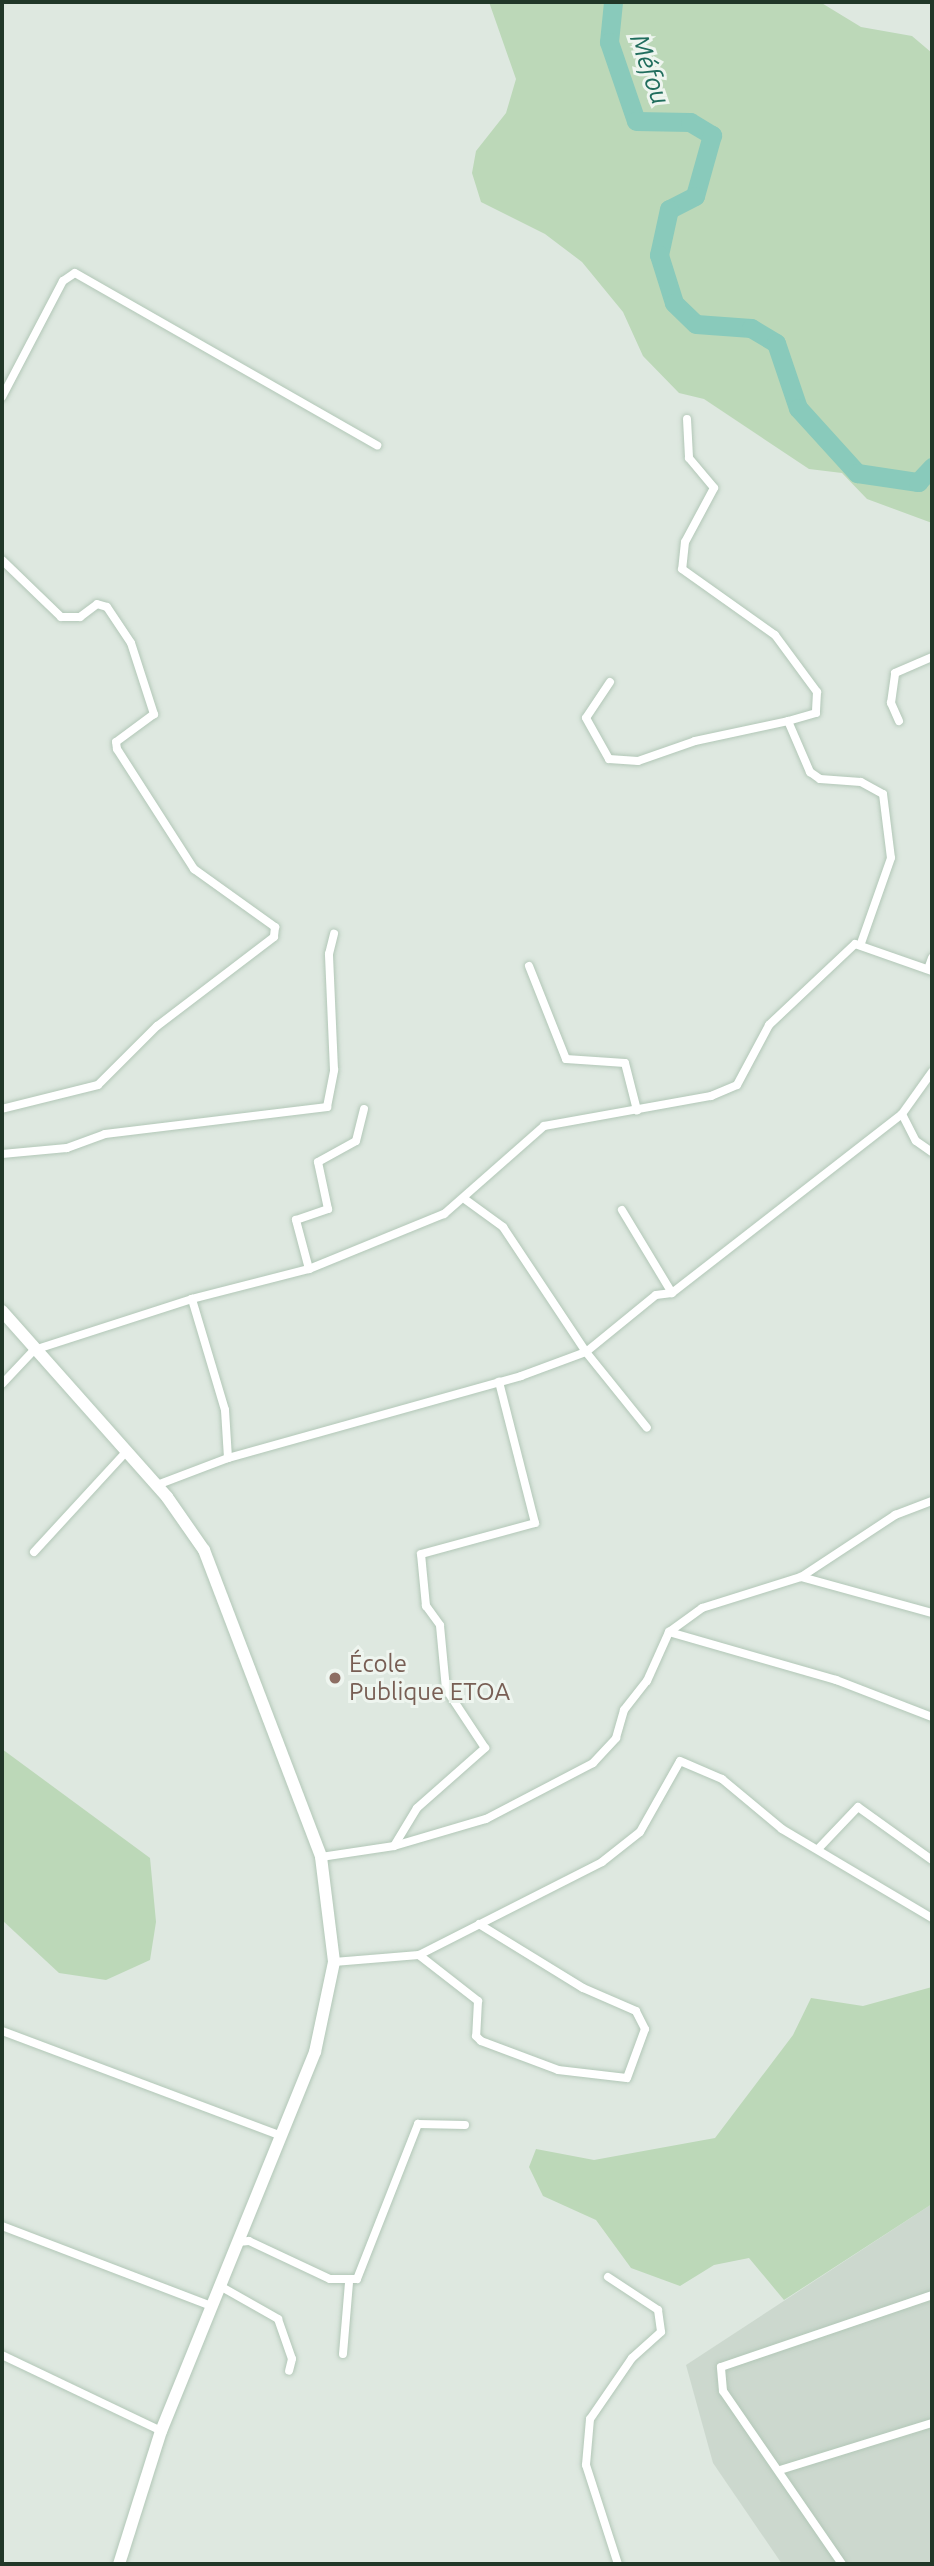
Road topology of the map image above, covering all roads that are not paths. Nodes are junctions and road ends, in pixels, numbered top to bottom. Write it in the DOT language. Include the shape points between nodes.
graph roads {
  1 [pos="2,397"];
  2 [pos="687,419"];
  3 [pos="377,445"];
  4 [pos="2,560"];
  5 [pos="932,657"];
  6 [pos="610,682"];
  7 [pos="788,721"];
  8 [pos="899,721"];
  9 [pos="334,934"];
  10 [pos="861,943"];
  11 [pos="932,958"];
  12 [pos="530,967"];
  13 [pos="930,970"];
  14 [pos="932,1072"];
  15 [pos="2,1109"];
  16 [pos="364,1110"];
  17 [pos="637,1110"];
  18 [pos="902,1114"];
  19 [pos="932,1153"];
  20 [pos="2,1154"];
  21 [pos="466,1200"];
  22 [pos="622,1210"];
  23 [pos="309,1269"];
  24 [pos="671,1293"];
  25 [pos="192,1299"];
  26 [pos="2,1311"];
  27 [pos="34,1350"];
  28 [pos="586,1352"];
  29 [pos="499,1382"];
  30 [pos="2,1384"];
  31 [pos="648,1428"];
  32 [pos="126,1452"];
  33 [pos="228,1458"];
  34 [pos="157,1485"];
  35 [pos="932,1501"];
  36 [pos="34,1552"];
  37 [pos="801,1577"];
  38 [pos="932,1613"];
  39 [pos="669,1632"];
  40 [pos="932,1717"];
  41 [pos="394,1846"];
  42 [pos="818,1849"];
  43 [pos="321,1857"];
  44 [pos="932,1860"];
  45 [pos="932,1918"];
  46 [pos="479,1924"];
  47 [pos="419,1955"];
  48 [pos="334,1962"];
  49 [pos="2,2031"];
  50 [pos="465,2125"];
  51 [pos="282,2136"];
  52 [pos="2,2225"];
  53 [pos="238,2242"];
  54 [pos="608,2277"];
  55 [pos="349,2283"];
  56 [pos="219,2286"];
  57 [pos="932,2295"];
  58 [pos="211,2306"];
  59 [pos="342,2354"];
  60 [pos="2,2355"];
  61 [pos="289,2371"];
  62 [pos="932,2423"];
  63 [pos="161,2431"];
  64 [pos="780,2470"];
  65 [pos="118,2564"];
  66 [pos="618,2564"];
  67 [pos="842,2564"];
  1 -- 3 [label="street" via="63,281 75,273"];
  2 -- 7 [label="street" via="689,458 714,488 685,542 682,569 775,635 817,692 816,713"];
  4 -- 15 [label="street" via="61,617 80,617 97,604 107,607 131,643 154,714 116,742 117,750 194,869 275,927 274,937 157,1026 99,1085"];
  5 -- 8 [label="street" via="895,673 891,703"];
  6 -- 7 [label="street" via="586,718 604,752 623,763"];
  7 -- 10 [label="street" via="810,772 820,779 874,787 888,809 891,858"];
  9 -- 20 [label="street" via="334,1070 327,1107 105,1134 66,1148"];
  10 -- 13 [label="street"];
  10 -- 17 [label="street" via="769,1025 744,1079 711,1096"];
  11 -- 13 [label="street"];
  12 -- 17 [label="street" via="566,1059 625,1062"];
  14 -- 18 [label="street"];
  16 -- 23 [label="street" via="356,1141 318,1162 328,1209 296,1220"];
  17 -- 21 [label="street" via="544,1126"];
  18 -- 19 [label="street" via="916,1141"];
  18 -- 24 [label="street"];
  21 -- 23 [label="street"];
  21 -- 28 [label="street" via="503,1227"];
  22 -- 24 [label="street"];
  23 -- 25 [label="street"];
  24 -- 28 [label="street" via="656,1294"];
  25 -- 27 [label="street"];
  25 -- 33 [label="street" via="225,1410"];
  26 -- 27 [label="street"];
  27 -- 30 [label="street"];
  27 -- 32 [label="street"];
  28 -- 29 [label="street"];
  28 -- 31 [label="street"];
  29 -- 33 [label="street"];
  29 -- 41 [label="street" via="535,1522 421,1554 426,1606 440,1625 446,1689 485,1748 417,1808"];
  32 -- 34 [label="street"];
  32 -- 36 [label="street"];
  33 -- 34 [label="street"];
  34 -- 43 [label="street" via="204,1550"];
  35 -- 37 [label="street" via="894,1515"];
  37 -- 38 [label="street"];
  37 -- 39 [label="street" via="702,1608"];
  39 -- 40 [label="street" via="836,1680"];
  39 -- 41 [label="street" via="647,1681 624,1710 616,1738 593,1763 486,1819"];
  41 -- 43 [label="street"];
  42 -- 44 [label="street" via="858,1807"];
  42 -- 45 [label="street"];
  42 -- 46 [label="street" via="782,1829 722,1779 680,1761 640,1832 602,1862"];
  43 -- 48 [label="street"];
  46 -- 47 [label="street"];
  46 -- 47 [label="street" via="583,1988 636,2011 645,2029 627,2078 558,2070 481,2041 476,2036 478,2001"];
  47 -- 48 [label="street"];
  48 -- 51 [label="street" via="323,2030"];
  49 -- 51 [label="street"];
  50 -- 55 [label="street" via="418,2124 378,2235"];
  51 -- 53 [label="street"];
  52 -- 58 [label="street"];
  53 -- 55 [label="street" via="249,2241"];
  53 -- 56 [label="street"];
  54 -- 66 [label="street" via="658,2310 661,2332 632,2358 590,2419 586,2465"];
  55 -- 59 [label="street"];
  56 -- 58 [label="street"];
  56 -- 61 [label="street" via="278,2319 292,2359"];
  57 -- 64 [label="street" via="721,2367 723,2391"];
  58 -- 63 [label="street"];
  60 -- 63 [label="street"];
  62 -- 64 [label="street"];
  63 -- 65 [label="street"];
  64 -- 67 [label="street"];
}
